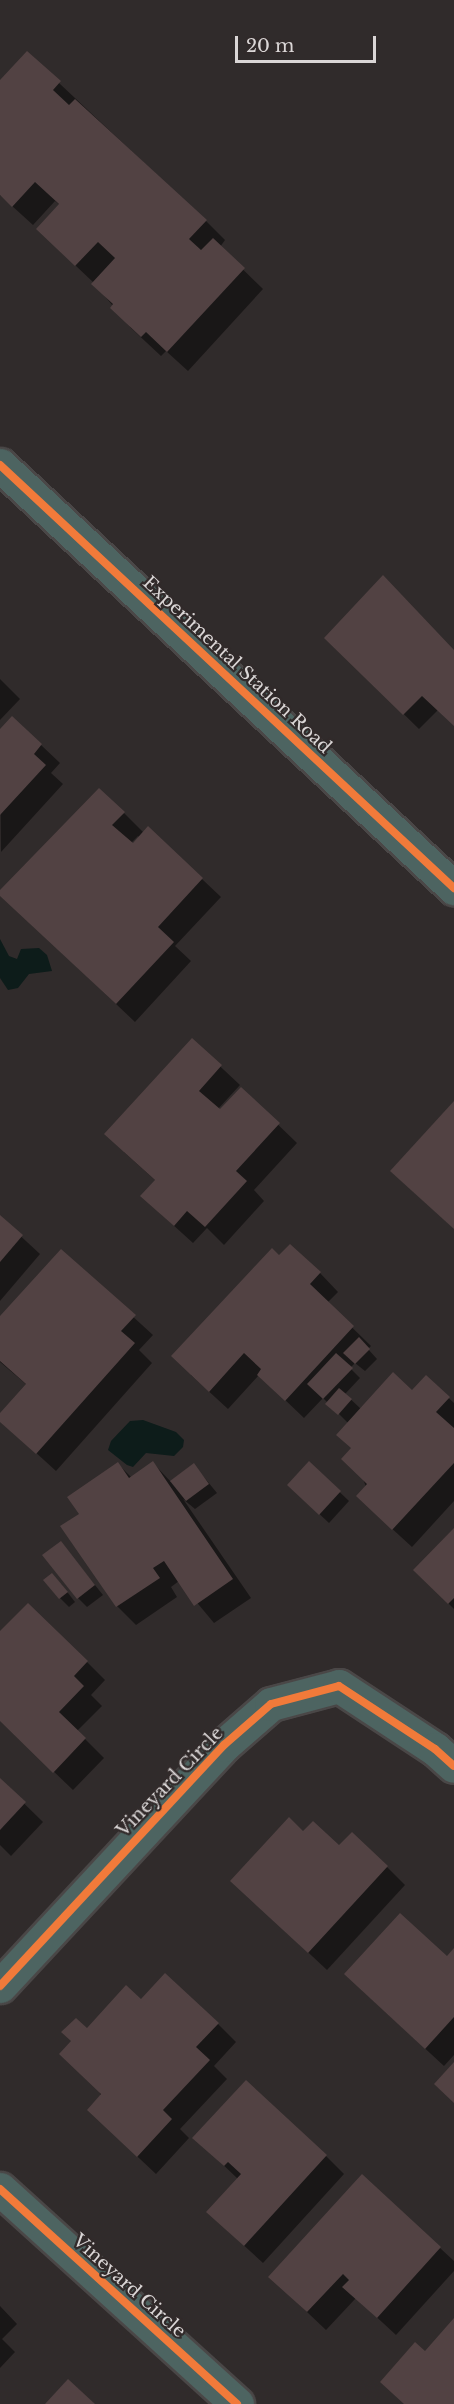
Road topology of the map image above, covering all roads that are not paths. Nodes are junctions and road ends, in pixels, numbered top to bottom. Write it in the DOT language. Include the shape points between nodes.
graph roads {
  1 [pos="0,465"];
  2 [pos="454,888"];
  3 [pos="454,1766"];
  4 [pos="0,1986"];
  5 [pos="0,2189"];
  6 [pos="237,2404"];
  1 -- 2 [label="street, Experimental Station Road"];
  3 -- 4 [label="street, Vineyard Circle" via="435,1749 339,1686 271,1704 224,1745"];
  5 -- 6 [label="street, Vineyard Circle"];
}
